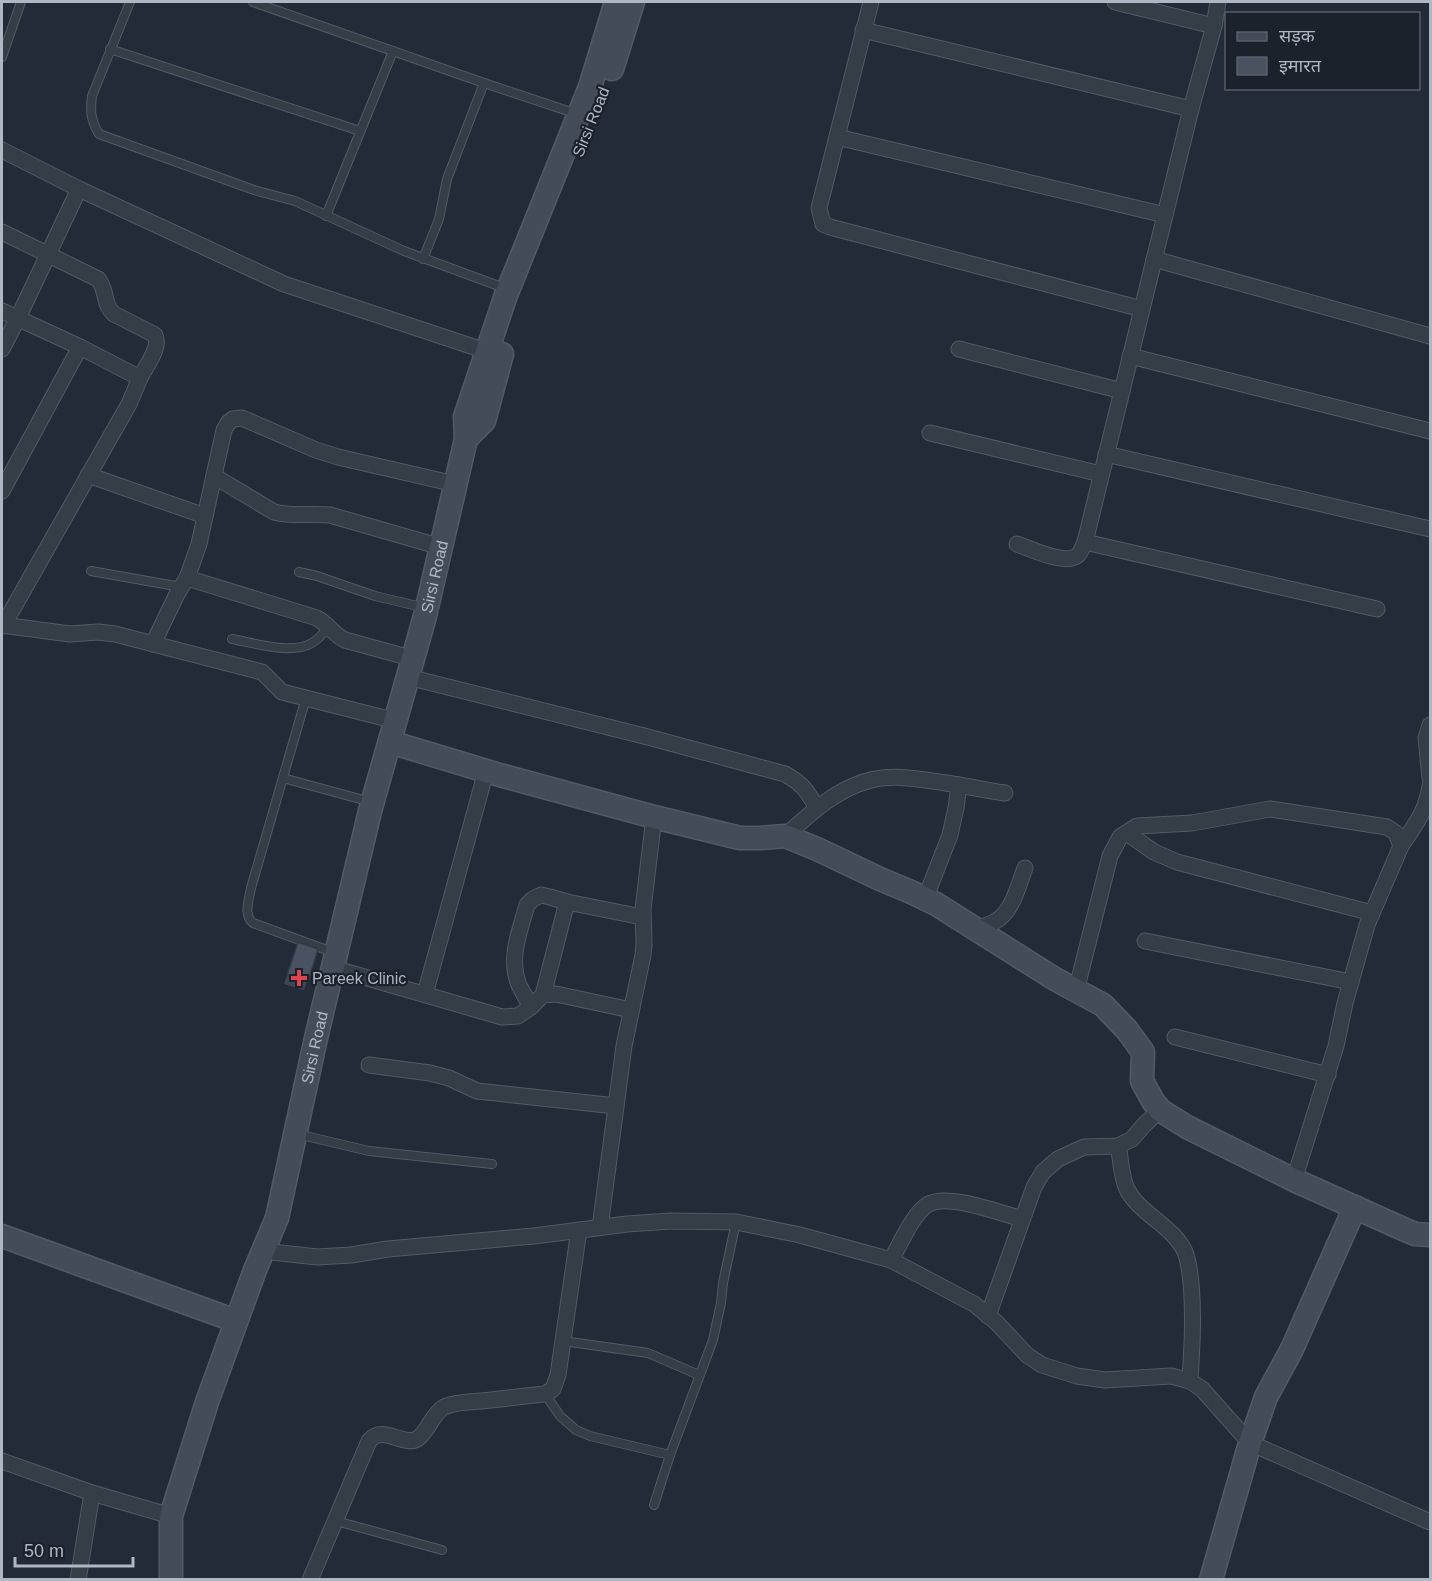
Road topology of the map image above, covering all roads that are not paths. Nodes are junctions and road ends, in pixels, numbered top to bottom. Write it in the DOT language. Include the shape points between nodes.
graph roads {
  1 [pos="21,2"];
  2 [pos="130,2"];
  3 [pos="253,2"];
  4 [pos="616,2"];
  5 [pos="633,2"];
  6 [pos="871,2"];
  7 [pos="1115,2"];
  8 [pos="1214,2"];
  9 [pos="1214,26"];
  10 [pos="864,30"];
  11 [pos="110,49"];
  12 [pos="393,51"];
  13 [pos="2,57"];
  14 [pos="484,83"];
  15 [pos="1191,109"];
  16 [pos="579,114"];
  17 [pos="360,131"];
  18 [pos="837,137"];
  19 [pos="2,150"];
  20 [pos="78,189"];
  21 [pos="1165,215"];
  22 [pos="326,216"];
  23 [pos="2,232"];
  24 [pos="48,254"];
  25 [pos="423,259"];
  26 [pos="1154,259"];
  27 [pos="508,290"];
  28 [pos="1142,309"];
  29 [pos="2,311"];
  30 [pos="18,318"];
  31 [pos="1431,336"];
  32 [pos="80,347"];
  33 [pos="2,349"];
  34 [pos="960,349"];
  35 [pos="494,354"];
  36 [pos="1131,356"];
  37 [pos="140,378"];
  38 [pos="1122,391"];
  39 [pos="1431,430"];
  40 [pos="930,433"];
  41 [pos="1107,454"];
  42 [pos="1101,474"];
  43 [pos="88,475"];
  44 [pos="214,476"];
  45 [pos="455,484"];
  46 [pos="2,491"];
  47 [pos="205,516"];
  48 [pos="1431,529"];
  49 [pos="1085,542"];
  50 [pos="1017,544"];
  51 [pos="441,547"];
  52 [pos="91,571"];
  53 [pos="299,572"];
  54 [pos="184,583"];
  55 [pos="427,608"];
  56 [pos="1377,609"];
  57 [pos="2,625"];
  58 [pos="329,627"];
  59 [pos="232,639"];
  60 [pos="153,644"];
  61 [pos="411,668"];
  62 [pos="306,698"];
  63 [pos="1431,725"];
  64 [pos="393,731"];
  65 [pos="486,771"];
  66 [pos="283,778"];
  67 [pos="1431,778"];
  68 [pos="958,785"];
  69 [pos="1431,786"];
  70 [pos="1005,793"];
  71 [pos="372,803"];
  72 [pos="818,808"];
  73 [pos="654,817"];
  74 [pos="1127,833"];
  75 [pos="785,836"];
  76 [pos="1401,846"];
  77 [pos="1025,868"];
  78 [pos="925,899"];
  79 [pos="567,902"];
  80 [pos="1372,913"];
  81 [pos="642,917"];
  82 [pos="975,929"];
  83 [pos="1145,941"];
  84 [pos="334,960"];
  85 [pos="1351,982"];
  86 [pos="1076,991"];
  87 [pos="425,994"];
  88 [pos="543,994"];
  89 [pos="531,1007"];
  90 [pos="631,1010"];
  91 [pos="1175,1037"];
  92 [pos="369,1065"];
  93 [pos="1328,1075"];
  94 [pos="616,1106"];
  95 [pos="1160,1110"];
  96 [pos="296,1133"];
  97 [pos="1119,1146"];
  98 [pos="492,1164"];
  99 [pos="1294,1179"];
  100 [pos="1355,1207"];
  101 [pos="1022,1219"];
  102 [pos="736,1222"];
  103 [pos="600,1227"];
  104 [pos="579,1230"];
  105 [pos="1431,1235"];
  106 [pos="2,1236"];
  107 [pos="262,1251"];
  108 [pos="891,1260"];
  109 [pos="988,1316"];
  110 [pos="236,1321"];
  111 [pos="563,1341"];
  112 [pos="699,1376"];
  113 [pos="1190,1381"];
  114 [pos="545,1394"];
  115 [pos="1250,1443"];
  116 [pos="670,1455"];
  117 [pos="2,1461"];
  118 [pos="92,1492"];
  119 [pos="654,1505"];
  120 [pos="171,1516"];
  121 [pos="336,1521"];
  122 [pos="1431,1522"];
  123 [pos="442,1550"];
  124 [pos="78,1580"];
  125 [pos="171,1580"];
  126 [pos="310,1580"];
  127 [pos="1211,1580"];
  1 -- 13 [label="lane"];
  2 -- 11 [label="lane"];
  3 -- 12 [label="lane"];
  4 -- 16 [label="main road, Sirsi Road"];
  5 -- 35 [label="main road, Sirsi Road" via="594,115"];
  6 -- 10 [label="street"];
  7 -- 9 [label="street"];
  8 -- 9 [label="street"];
  9 -- 15 [label="street"];
  10 -- 15 [label="street"];
  10 -- 18 [label="street"];
  11 -- 17 [label="lane"];
  11 -- 22 [label="lane" via="90,110 99,134 295,201"];
  12 -- 14 [label="lane"];
  12 -- 17 [label="lane"];
  14 -- 16 [label="lane"];
  14 -- 25 [label="lane" via="447,179 439,219"];
  15 -- 21 [label="street"];
  16 -- 27 [label="main road, Sirsi Road"];
  17 -- 22 [label="lane"];
  18 -- 21 [label="street"];
  18 -- 28 [label="street" via="819,208 823,224"];
  19 -- 20 [label="street"];
  20 -- 24 [label="street"];
  20 -- 35 [label="street" via="284,284"];
  21 -- 26 [label="street"];
  22 -- 25 [label="lane"];
  23 -- 24 [label="street"];
  24 -- 30 [label="street"];
  24 -- 37 [label="street" via="98,279 106,304 114,314 155,335 156,347"];
  25 -- 27 [label="lane"];
  26 -- 28 [label="street"];
  26 -- 31 [label="street"];
  27 -- 35 [label="main road, Sirsi Road"];
  28 -- 36 [label="street"];
  29 -- 30 [label="street"];
  30 -- 32 [label="street"];
  30 -- 33 [label="street"];
  32 -- 37 [label="street"];
  32 -- 46 [label="street"];
  34 -- 38 [label="street"];
  35 -- 45 [label="main road, Sirsi Road" via="484,421 466,440"];
  36 -- 38 [label="street"];
  36 -- 39 [label="street"];
  37 -- 43 [label="street"];
  38 -- 41 [label="street"];
  40 -- 42 [label="street"];
  41 -- 42 [label="street"];
  41 -- 48 [label="street"];
  42 -- 49 [label="street"];
  43 -- 47 [label="street"];
  43 -- 57 [label="street"];
  44 -- 45 [label="street" via="228,423 242,418 338,457"];
  44 -- 47 [label="street"];
  44 -- 51 [label="street" via="274,512 330,515"];
  45 -- 51 [label="main road, Sirsi Road"];
  47 -- 54 [label="street"];
  49 -- 50 [label="street" via="1072,558 1059,558"];
  49 -- 56 [label="street"];
  51 -- 55 [label="main road, Sirsi Road"];
  52 -- 54 [label="lane"];
  53 -- 55 [label="lane"];
  54 -- 58 [label="street" via="317,618"];
  54 -- 60 [label="street"];
  55 -- 61 [label="main road, Sirsi Road"];
  57 -- 60 [label="street" via="70,634 115,634"];
  58 -- 59 [label="lane" via="311,643 290,649"];
  58 -- 61 [label="street" via="337,636"];
  60 -- 62 [label="street" via="262,672 282,692"];
  61 -- 64 [label="main road, Sirsi Road"];
  61 -- 72 [label="street" via="784,774 798,781"];
  62 -- 64 [label="street"];
  62 -- 66 [label="lane"];
  63 -- 67 [label="street" via="1426,738"];
  64 -- 65 [label="main road"];
  64 -- 71 [label="main road, Sirsi Road"];
  65 -- 73 [label="main road"];
  65 -- 87 [label="street"];
  66 -- 71 [label="lane"];
  66 -- 84 [label="lane" via="251,888 249,920"];
  68 -- 70 [label="street"];
  68 -- 72 [label="street" via="908,777 881,778 846,790"];
  68 -- 78 [label="street" via="950,835"];
  69 -- 76 [label="street" via="1420,818"];
  71 -- 84 [label="main road, Sirsi Road"];
  72 -- 75 [label="street"];
  73 -- 75 [label="main road" via="740,838"];
  73 -- 81 [label="street"];
  74 -- 76 [label="street" via="1137,826 1192,823 1270,809 1387,827 1396,833"];
  74 -- 80 [label="street" via="1154,852 1178,862"];
  74 -- 86 [label="street" via="1120,837 1110,856"];
  75 -- 78 [label="main road"];
  76 -- 80 [label="street"];
  77 -- 82 [label="street" via="1002,915"];
  78 -- 82 [label="main road"];
  79 -- 81 [label="street"];
  79 -- 88 [label="street"];
  79 -- 89 [label="street" via="541,895 527,905 514,954 519,983"];
  80 -- 85 [label="street"];
  81 -- 90 [label="street" via="643,955"];
  82 -- 86 [label="main road"];
  83 -- 85 [label="street"];
  84 -- 87 [label="street"];
  84 -- 96 [label="main road, Sirsi Road"];
  85 -- 93 [label="street"];
  86 -- 95 [label="main road" via="1102,1005 1143,1052 1142,1081"];
  87 -- 89 [label="street" via="502,1017 518,1016"];
  88 -- 89 [label="street"];
  88 -- 90 [label="street"];
  90 -- 94 [label="street"];
  91 -- 93 [label="street"];
  92 -- 94 [label="street" via="430,1073 477,1091"];
  93 -- 99 [label="street"];
  94 -- 103 [label="street"];
  95 -- 97 [label="street" via="1132,1139"];
  95 -- 99 [label="main road" via="1186,1127"];
  96 -- 98 [label="lane" via="369,1151"];
  96 -- 107 [label="main road, Sirsi Road" via="277,1218"];
  97 -- 101 [label="street" via="1084,1147 1059,1158 1043,1172"];
  97 -- 113 [label="street" via="1127,1189 1185,1251 1193,1312"];
  99 -- 100 [label="main road"];
  100 -- 105 [label="main road" via="1415,1234"];
  100 -- 115 [label="main road" via="1292,1349 1266,1396"];
  101 -- 108 [label="street" via="956,1201 927,1204"];
  101 -- 109 [label="street"];
  102 -- 103 [label="street" via="671,1221"];
  102 -- 108 [label="street"];
  102 -- 112 [label="lane" via="713,1340"];
  103 -- 104 [label="street"];
  104 -- 107 [label="street" via="340,1256"];
  104 -- 111 [label="street"];
  106 -- 110 [label="main road"];
  107 -- 110 [label="main road, Sirsi Road"];
  108 -- 109 [label="street"];
  109 -- 113 [label="street" via="1042,1365 1105,1380 1171,1376"];
  110 -- 120 [label="main road, Sirsi Road"];
  111 -- 112 [label="lane" via="648,1353"];
  111 -- 114 [label="street" via="558,1375 553,1389"];
  112 -- 116 [label="lane"];
  113 -- 115 [label="street" via="1202,1389"];
  114 -- 116 [label="lane" via="576,1430"];
  114 -- 121 [label="street" via="446,1407 411,1440 384,1434 372,1437"];
  115 -- 122 [label="street"];
  115 -- 127 [label="main road"];
  116 -- 119 [label="lane"];
  117 -- 118 [label="street"];
  118 -- 120 [label="street"];
  118 -- 124 [label="street"];
  120 -- 125 [label="main road, Sirsi Road"];
  121 -- 123 [label="lane"];
  121 -- 126 [label="street"];
}
